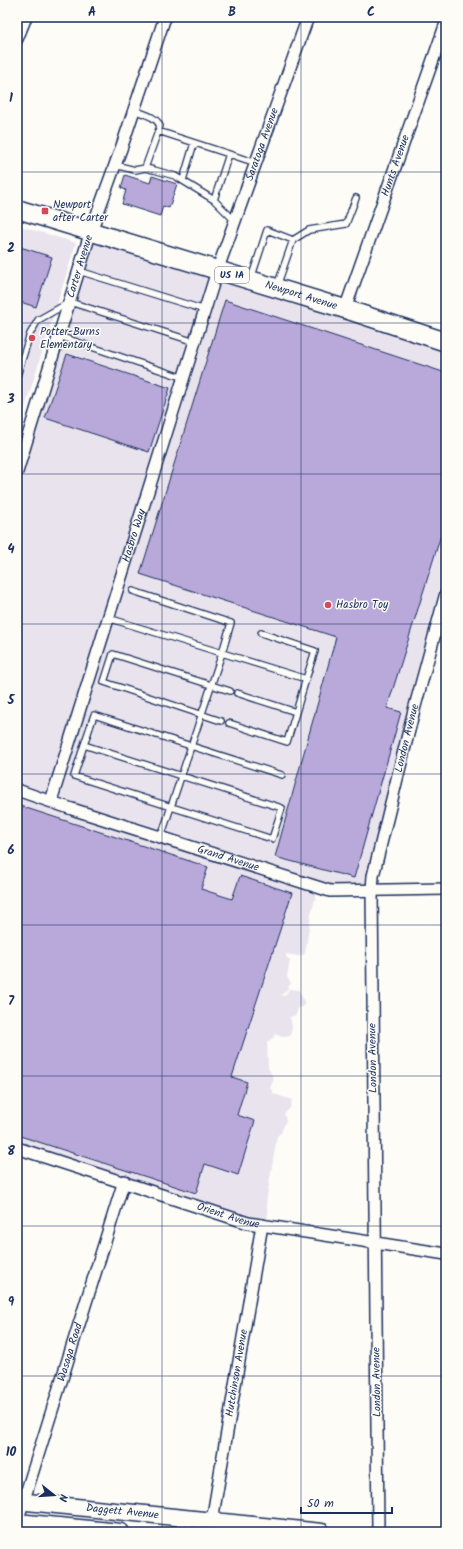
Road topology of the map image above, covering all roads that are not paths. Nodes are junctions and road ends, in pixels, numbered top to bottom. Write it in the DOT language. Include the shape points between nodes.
graph roads {
  1 [pos="26,17"];
  2 [pos="165,17"];
  3 [pos="308,17"];
  4 [pos="446,23"];
  5 [pos="17,40"];
  6 [pos="133,110"];
  7 [pos="158,131"];
  8 [pos="194,143"];
  9 [pos="230,154"];
  10 [pos="256,163"];
  11 [pos="115,165"];
  12 [pos="145,168"];
  13 [pos="182,180"];
  14 [pos="356,198"];
  15 [pos="214,200"];
  16 [pos="17,209"];
  17 [pos="235,221"];
  18 [pos="91,231"];
  19 [pos="293,240"];
  20 [pos="217,270"];
  21 [pos="79,271"];
  22 [pos="251,281"];
  23 [pos="277,289"];
  24 [pos="70,302"];
  25 [pos="345,309"];
  26 [pos="205,310"];
  27 [pos="59,336"];
  28 [pos="195,342"];
  29 [pos="446,342"];
  30 [pos="17,376"];
  31 [pos="184,378"];
  32 [pos="20,455"];
  33 [pos="17,472"];
  34 [pos="133,592"];
  35 [pos="446,593"];
  36 [pos="108,618"];
  37 [pos="261,633"];
  38 [pos="222,653"];
  39 [pos="306,679"];
  40 [pos="212,685"];
  41 [pos="230,691"];
  42 [pos="237,693"];
  43 [pos="296,712"];
  44 [pos="202,715"];
  45 [pos="221,721"];
  46 [pos="229,723"];
  47 [pos="84,745"];
  48 [pos="192,746"];
  49 [pos="282,775"];
  50 [pos="182,777"];
  51 [pos="17,790"];
  52 [pos="51,801"];
  53 [pos="171,806"];
  54 [pos="161,837"];
  55 [pos="446,889"];
  56 [pos="372,890"];
  57 [pos="17,1148"];
  58 [pos="124,1181"];
  59 [pos="262,1225"];
  60 [pos="375,1243"];
  61 [pos="446,1254"];
  62 [pos="20,1501"];
  63 [pos="212,1521"];
  64 [pos="17,1522"];
  65 [pos="120,1532"];
  66 [pos="322,1532"];
  67 [pos="378,1532"];
  1 -- 5 [label="street"];
  2 -- 6 [label="street, Carter Avenue"];
  3 -- 10 [label="street, Saratoga Avenue"];
  4 -- 25 [label="street, Hunts Avenue"];
  6 -- 7 [label="lane" via="156,120 160,126"];
  6 -- 11 [label="street, Carter Avenue"];
  7 -- 8 [label="lane"];
  7 -- 12 [label="lane"];
  8 -- 9 [label="lane"];
  8 -- 13 [label="lane"];
  9 -- 10 [label="lane"];
  9 -- 15 [label="lane"];
  10 -- 17 [label="street, Saratoga Avenue"];
  11 -- 12 [label="lane" via="135,170"];
  11 -- 18 [label="street, Carter Avenue"];
  12 -- 13 [label="lane" via="164,172"];
  13 -- 15 [label="lane"];
  14 -- 19 [label="lane" via="346,224 309,230"];
  15 -- 17 [label="lane"];
  16 -- 18 [label="main road, Newport Avenue / US 1A"];
  17 -- 20 [label="street, Saratoga Avenue"];
  18 -- 20 [label="main road, Newport Avenue / US 1A"];
  18 -- 21 [label="street, Carter Avenue"];
  19 -- 22 [label="lane" via="267,230"];
  19 -- 23 [label="lane"];
  20 -- 22 [label="main road, Newport Avenue / US 1A"];
  20 -- 26 [label="street, Hasbro Way"];
  21 -- 24 [label="street, Carter Avenue"];
  21 -- 26 [label="lane"];
  22 -- 23 [label="main road, Newport Avenue / US 1A"];
  23 -- 25 [label="main road, Newport Avenue / US 1A"];
  24 -- 27 [label="street, Carter Avenue"];
  24 -- 28 [label="lane"];
  24 -- 30 [label="lane" via="38,320 30,334"];
  25 -- 29 [label="main road, Newport Avenue / US 1A"];
  26 -- 28 [label="street, Hasbro Way"];
  27 -- 31 [label="lane"];
  27 -- 32 [label="street, Carter Avenue"];
  28 -- 31 [label="street, Hasbro Way"];
  31 -- 36 [label="street, Hasbro Way"];
  32 -- 33 [label="street, Carter Avenue"];
  34 -- 38 [label="lane" via="231,623"];
  35 -- 56 [label="street, London Avenue" via="414,710 373,876"];
  36 -- 38 [label="lane"];
  36 -- 52 [label="street, Hasbro Way"];
  37 -- 39 [label="lane" via="314,651"];
  38 -- 39 [label="lane"];
  38 -- 40 [label="lane"];
  39 -- 43 [label="lane"];
  40 -- 41 [label="lane"];
  40 -- 44 [label="lane"];
  40 -- 44 [label="lane" via="113,654 104,682"];
  42 -- 43 [label="lane"];
  43 -- 46 [label="lane" via="287,742"];
  44 -- 45 [label="lane"];
  44 -- 48 [label="lane"];
  47 -- 48 [label="lane" via="94,714"];
  47 -- 50 [label="lane"];
  47 -- 53 [label="lane" via="74,776"];
  48 -- 49 [label="lane"];
  48 -- 50 [label="lane"];
  50 -- 53 [label="lane"];
  50 -- 53 [label="lane" via="282,808 272,839"];
  51 -- 52 [label="street, Grand Avenue"];
  52 -- 54 [label="street, Grand Avenue"];
  53 -- 54 [label="lane"];
  54 -- 56 [label="street, Grand Avenue" via="330,891"];
  55 -- 56 [label="street, Grand Avenue"];
  56 -- 60 [label="street, London Avenue"];
  57 -- 58 [label="street, Orient Avenue"];
  58 -- 59 [label="street, Orient Avenue" via="248,1223"];
  58 -- 62 [label="street, Wasaga Road"];
  59 -- 60 [label="street, Orient Avenue"];
  59 -- 63 [label="street, Hutchinson Avenue"];
  60 -- 61 [label="street, Orient Avenue"];
  60 -- 67 [label="street, London Avenue"];
  62 -- 63 [label="street, Daggett Avenue"];
  62 -- 64 [label="street, Wasaga Road"];
  63 -- 66 [label="street, Daggett Avenue"];
  64 -- 65 [label="street, Daggett Avenue"];
}
